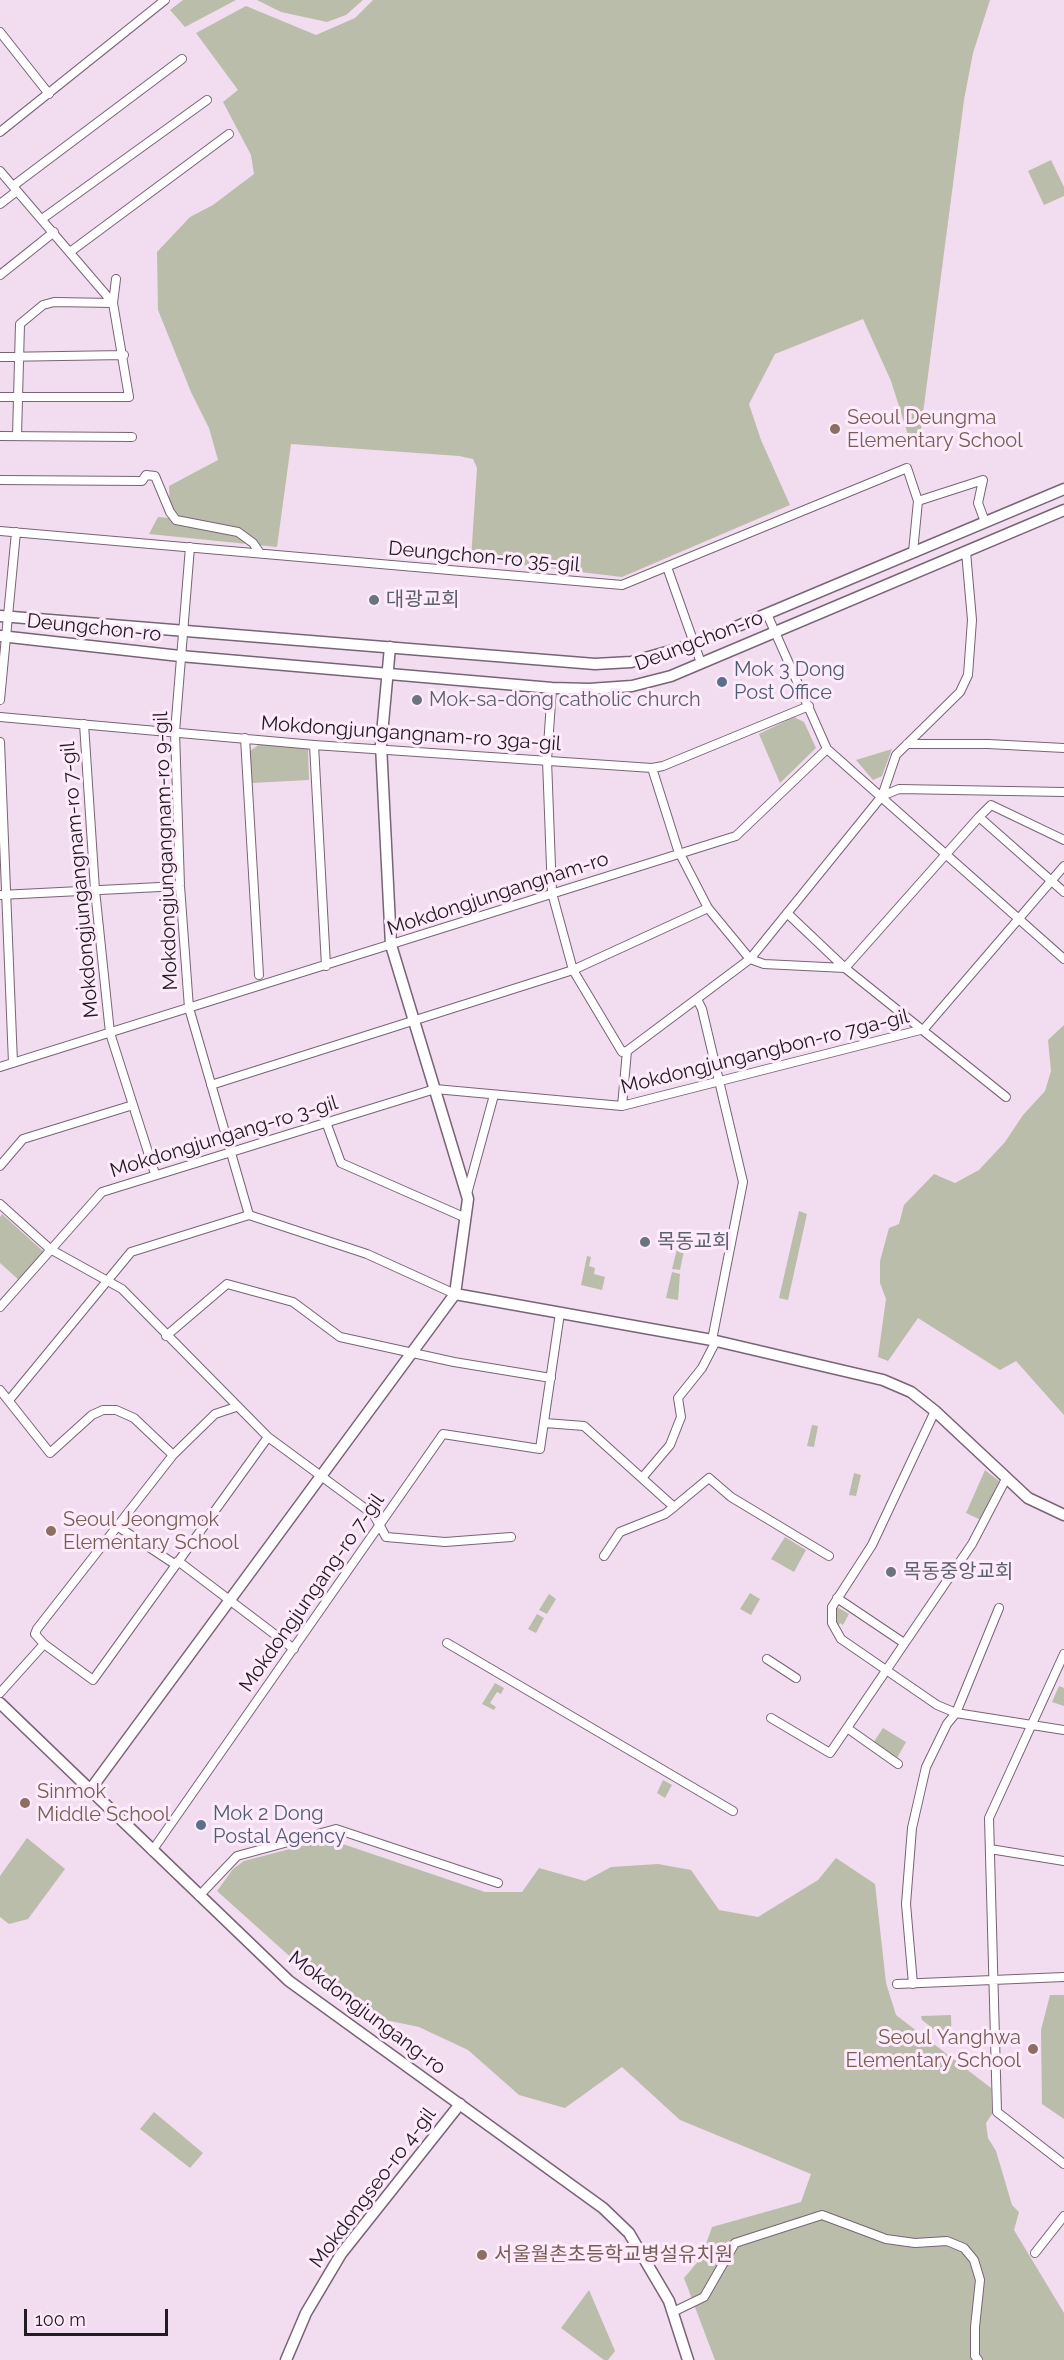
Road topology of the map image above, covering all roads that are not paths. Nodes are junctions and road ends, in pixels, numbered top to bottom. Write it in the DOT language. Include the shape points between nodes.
graph roads {
  1 [pos="165,0"];
  2 [pos="0,32"];
  3 [pos="182,58"];
  4 [pos="49,94"];
  5 [pos="207,100"];
  6 [pos="0,132"];
  7 [pos="229,134"];
  8 [pos="0,171"];
  9 [pos="15,188"];
  10 [pos="0,204"];
  11 [pos="42,219"];
  12 [pos="54,232"];
  13 [pos="70,252"];
  14 [pos="0,274"];
  15 [pos="116,279"];
  16 [pos="113,303"];
  17 [pos="124,355"];
  18 [pos="0,357"];
  19 [pos="19,357"];
  20 [pos="0,397"];
  21 [pos="18,397"];
  22 [pos="0,436"];
  23 [pos="17,436"];
  24 [pos="132,438"];
  25 [pos="0,480"];
  26 [pos="1064,489"];
  27 [pos="918,501"];
  28 [pos="1064,510"];
  29 [pos="985,522"];
  30 [pos="0,531"];
  31 [pos="16,532"];
  32 [pos="190,547"];
  33 [pos="913,552"];
  34 [pos="966,552"];
  35 [pos="260,553"];
  36 [pos="667,567"];
  37 [pos="767,614"];
  38 [pos="3,616"];
  39 [pos="181,630"];
  40 [pos="775,632"];
  41 [pos="2,637"];
  42 [pos="695,644"];
  43 [pos="390,647"];
  44 [pos="180,656"];
  45 [pos="701,663"];
  46 [pos="386,672"];
  47 [pos="552,688"];
  48 [pos="0,700"];
  49 [pos="808,706"];
  50 [pos="0,717"];
  51 [pos="84,724"];
  52 [pos="175,732"];
  53 [pos="245,738"];
  54 [pos="0,742"];
  55 [pos="907,744"];
  56 [pos="314,745"];
  57 [pos="1064,748"];
  58 [pos="827,749"];
  59 [pos="382,750"];
  60 [pos="547,760"];
  61 [pos="652,768"];
  62 [pos="1064,792"];
  63 [pos="882,796"];
  64 [pos="979,817"];
  65 [pos="1064,840"];
  66 [pos="680,855"];
  67 [pos="947,855"];
  68 [pos="1064,866"];
  69 [pos="1051,881"];
  70 [pos="180,885"];
  71 [pos="94,890"];
  72 [pos="1064,892"];
  73 [pos="552,893"];
  74 [pos="4,894"];
  75 [pos="708,908"];
  76 [pos="787,913"];
  77 [pos="1019,918"];
  78 [pos="391,945"];
  79 [pos="750,959"];
  80 [pos="1064,959"];
  81 [pos="326,966"];
  82 [pos="845,968"];
  83 [pos="573,970"];
  84 [pos="259,975"];
  85 [pos="697,999"];
  86 [pos="189,1008"];
  87 [pos="413,1019"];
  88 [pos="924,1029"];
  89 [pos="110,1033"];
  90 [pos="627,1051"];
  91 [pos="13,1063"];
  92 [pos="0,1067"];
  93 [pos="719,1082"];
  94 [pos="211,1085"];
  95 [pos="435,1089"];
  96 [pos="494,1095"];
  97 [pos="1006,1097"];
  98 [pos="133,1105"];
  99 [pos="622,1107"];
  100 [pos="327,1122"];
  101 [pos="231,1151"];
  102 [pos="0,1166"];
  103 [pos="155,1174"];
  104 [pos="467,1194"];
  105 [pos="0,1204"];
  106 [pos="249,1215"];
  107 [pos="466,1218"];
  108 [pos="53,1250"];
  109 [pos="109,1281"];
  110 [pos="455,1294"];
  111 [pos="1,1304"];
  112 [pos="560,1313"];
  113 [pos="166,1336"];
  114 [pos="714,1340"];
  115 [pos="413,1354"];
  116 [pos="551,1378"];
  117 [pos="0,1390"];
  118 [pos="10,1399"];
  119 [pos="236,1407"];
  120 [pos="935,1411"];
  121 [pos="545,1423"];
  122 [pos="268,1437"];
  123 [pos="173,1455"];
  124 [pos="321,1476"];
  125 [pos="642,1478"];
  126 [pos="1007,1478"];
  127 [pos="674,1507"];
  128 [pos="1064,1515"];
  129 [pos="117,1526"];
  130 [pos="379,1527"];
  131 [pos="511,1537"];
  132 [pos="604,1556"];
  133 [pos="829,1556"];
  134 [pos="177,1563"];
  135 [pos="837,1598"];
  136 [pos="229,1600"];
  137 [pos="999,1608"];
  138 [pos="447,1643"];
  139 [pos="904,1643"];
  140 [pos="44,1644"];
  141 [pos="294,1649"];
  142 [pos="1064,1654"];
  143 [pos="767,1659"];
  144 [pos="886,1669"];
  145 [pos="796,1678"];
  146 [pos="0,1692"];
  147 [pos="0,1703"];
  148 [pos="956,1713"];
  149 [pos="771,1718"];
  150 [pos="1034,1725"];
  151 [pos="847,1728"];
  152 [pos="1064,1730"];
  153 [pos="898,1764"];
  154 [pos="90,1790"];
  155 [pos="733,1811"];
  156 [pos="990,1849"];
  157 [pos="152,1851"];
  158 [pos="1064,1861"];
  159 [pos="498,1883"];
  160 [pos="199,1896"];
  161 [pos="1064,1977"];
  162 [pos="994,1981"];
  163 [pos="897,1984"];
  164 [pos="913,1984"];
  165 [pos="460,2104"];
  166 [pos="1064,2164"];
  167 [pos="1064,2216"];
  168 [pos="1035,2253"];
  169 [pos="673,2312"];
  170 [pos="286,2360"];
  171 [pos="688,2360"];
  172 [pos="978,2360"];
  1 -- 4 [label="street"];
  2 -- 4 [label="street"];
  3 -- 9 [label="street"];
  4 -- 6 [label="street"];
  5 -- 11 [label="street"];
  7 -- 13 [label="street"];
  8 -- 9 [label="street"];
  9 -- 10 [label="street"];
  9 -- 11 [label="street"];
  11 -- 12 [label="street"];
  12 -- 13 [label="street"];
  12 -- 14 [label="street"];
  13 -- 16 [label="street"];
  15 -- 16 [label="street"];
  16 -- 17 [label="street"];
  16 -- 19 [label="street" via="43,305 20,324"];
  17 -- 19 [label="street"];
  17 -- 21 [label="street" via="129,397"];
  18 -- 19 [label="street"];
  19 -- 21 [label="street"];
  20 -- 21 [label="street"];
  21 -- 23 [label="street"];
  22 -- 23 [label="street"];
  23 -- 24 [label="street"];
  25 -- 35 [label="street" via="142,481 146,476 155,476 176,520 238,532"];
  26 -- 29 [label="main road, Deungchon-ro"];
  27 -- 29 [label="street" via="983,480 978,503"];
  27 -- 33 [label="street, Deungchon-ro 35-gil"];
  27 -- 36 [label="street, Deungchon-ro 35-gil" via="907,468"];
  28 -- 34 [label="main road, Deungchon-ro"];
  29 -- 33 [label="main road, Deungchon-ro"];
  30 -- 31 [label="street, Deungchon-ro 35-gil"];
  31 -- 32 [label="street, Deungchon-ro 35-gil"];
  31 -- 38 [label="street, Deungchon-ro"];
  32 -- 35 [label="street, Deungchon-ro 35-gil"];
  32 -- 39 [label="street, Deungchon-ro"];
  33 -- 37 [label="main road, Deungchon-ro"];
  34 -- 40 [label="main road, Deungchon-ro"];
  34 -- 55 [label="street" via="972,620 968,675 960,692"];
  35 -- 36 [label="street, Deungchon-ro 35-gil" via="622,585"];
  36 -- 42 [label="street"];
  37 -- 40 [label="street"];
  37 -- 42 [label="main road, Deungchon-ro"];
  38 -- 39 [label="main road, Deungchon-ro"];
  38 -- 41 [label="street, Deungchon-ro"];
  39 -- 43 [label="main road, Deungchon-ro"];
  39 -- 44 [label="street, Deungchon-ro"];
  40 -- 45 [label="main road, Deungchon-ro"];
  40 -- 49 [label="street"];
  41 -- 44 [label="main road, Deungchon-ro"];
  41 -- 48 [label="street"];
  42 -- 43 [label="main road, Deungchon-ro" via="631,662 595,664"];
  42 -- 45 [label="street"];
  43 -- 46 [label="main road"];
  44 -- 46 [label="main road, Deungchon-ro"];
  44 -- 52 [label="street, Mokdongjungangnam-ro 9-gil"];
  45 -- 47 [label="main road, Deungchon-ro" via="632,686"];
  46 -- 47 [label="main road, Deungchon-ro"];
  46 -- 59 [label="main road"];
  47 -- 60 [label="street"];
  49 -- 58 [label="street"];
  49 -- 61 [label="street, Mokdongjungangnam-ro 3ga-gil"];
  50 -- 51 [label="street, Mokdongjungangnam-ro 3ga-gil"];
  51 -- 52 [label="street, Mokdongjungangnam-ro 3ga-gil"];
  51 -- 71 [label="street, Mokdongjungangnam-ro 7-gil"];
  52 -- 53 [label="street, Mokdongjungangnam-ro 3ga-gil"];
  52 -- 70 [label="street, Mokdongjungangnam-ro 9-gil"];
  53 -- 56 [label="street, Mokdongjungangnam-ro 3ga-gil"];
  53 -- 84 [label="street"];
  54 -- 74 [label="street"];
  55 -- 57 [label="street"];
  55 -- 63 [label="street" via="896,755"];
  56 -- 59 [label="street, Mokdongjungangnam-ro 3ga-gil"];
  56 -- 81 [label="street"];
  58 -- 63 [label="street"];
  58 -- 66 [label="street, Mokdongjungangnam-ro" via="736,836"];
  59 -- 60 [label="street, Mokdongjungangnam-ro 3ga-gil"];
  59 -- 78 [label="main road"];
  60 -- 61 [label="street, Mokdongjungangnam-ro 3ga-gil"];
  60 -- 73 [label="street"];
  61 -- 66 [label="street"];
  62 -- 63 [label="street" via="899,789"];
  63 -- 67 [label="street"];
  63 -- 76 [label="street"];
  64 -- 65 [label="street" via="991,805"];
  64 -- 67 [label="street"];
  64 -- 69 [label="street"];
  66 -- 73 [label="street, Mokdongjungangnam-ro"];
  66 -- 75 [label="street"];
  67 -- 77 [label="street"];
  67 -- 82 [label="street"];
  68 -- 69 [label="street, Mokdongjungangbon-ro 7ga-gil"];
  69 -- 72 [label="street"];
  69 -- 77 [label="street, Mokdongjungangbon-ro 7ga-gil"];
  70 -- 71 [label="street"];
  70 -- 86 [label="street, Mokdongjungangnam-ro 9-gil"];
  71 -- 74 [label="street"];
  71 -- 89 [label="street, Mokdongjungangnam-ro 7-gil"];
  73 -- 78 [label="street, Mokdongjungangnam-ro"];
  73 -- 83 [label="street"];
  74 -- 91 [label="street"];
  75 -- 79 [label="street"];
  75 -- 83 [label="street"];
  76 -- 79 [label="street"];
  76 -- 82 [label="street, Mokdongjungangbon-ro 7ga-gil"];
  77 -- 80 [label="street"];
  77 -- 88 [label="street, Mokdongjungangbon-ro 7ga-gil"];
  78 -- 81 [label="street, Mokdongjungangnam-ro"];
  78 -- 87 [label="main road"];
  79 -- 82 [label="street" via="764,964"];
  79 -- 85 [label="street"];
  81 -- 86 [label="street, Mokdongjungangnam-ro"];
  82 -- 88 [label="street, Mokdongjungangbon-ro 7ga-gil"];
  83 -- 87 [label="street"];
  83 -- 90 [label="street" via="622,1052"];
  85 -- 90 [label="street"];
  85 -- 93 [label="street"];
  86 -- 89 [label="street, Mokdongjungangnam-ro"];
  86 -- 94 [label="street, Mokdongjungangnam-ro 9-gil"];
  87 -- 94 [label="street"];
  87 -- 95 [label="main road"];
  88 -- 93 [label="street, Mokdongjungangbon-ro 7ga-gil"];
  88 -- 97 [label="street, Mokdongjungangbon-ro 7ga-gil"];
  89 -- 91 [label="street, Mokdongjungangnam-ro"];
  89 -- 98 [label="street"];
  90 -- 99 [label="street"];
  91 -- 92 [label="street, Mokdongjungangnam-ro"];
  93 -- 99 [label="street, Mokdongjungangbon-ro 7ga-gil"];
  93 -- 114 [label="street" via="743,1182"];
  94 -- 101 [label="street, Mokdongjungangnam-ro 9-gil"];
  95 -- 96 [label="street, Mokdongjungangbon-ro 7ga-gil"];
  95 -- 100 [label="street, Mokdongjungang-ro 3-gil"];
  95 -- 104 [label="main road"];
  96 -- 99 [label="street, Mokdongjungangbon-ro 7ga-gil"];
  96 -- 104 [label="street"];
  98 -- 102 [label="street" via="23,1139"];
  98 -- 103 [label="street"];
  100 -- 101 [label="street, Mokdongjungang-ro 3-gil"];
  100 -- 107 [label="street" via="341,1163"];
  101 -- 103 [label="street, Mokdongjungang-ro 3-gil"];
  101 -- 106 [label="street, Mokdongjungangnam-ro 9-gil"];
  103 -- 108 [label="street, Mokdongjungang-ro 3-gil" via="102,1192"];
  104 -- 107 [label="main road"];
  105 -- 108 [label="street"];
  106 -- 109 [label="street" via="131,1252"];
  106 -- 110 [label="street" via="367,1254"];
  107 -- 110 [label="main road"];
  108 -- 109 [label="street"];
  108 -- 111 [label="street, Mokdongjungang-ro 3-gil"];
  109 -- 113 [label="street" via="122,1289"];
  109 -- 118 [label="street"];
  110 -- 112 [label="main road"];
  110 -- 115 [label="main road"];
  112 -- 114 [label="main road"];
  112 -- 116 [label="street"];
  113 -- 115 [label="street" via="227,1284 293,1302 340,1337"];
  113 -- 119 [label="street"];
  114 -- 120 [label="main road" via="884,1380 911,1392"];
  114 -- 125 [label="street" via="702,1368 678,1398 681,1417 670,1445"];
  115 -- 116 [label="street"];
  115 -- 124 [label="main road"];
  116 -- 121 [label="street"];
  117 -- 118 [label="street"];
  118 -- 123 [label="street" via="50,1453 92,1415 116,1410 134,1418"];
  119 -- 122 [label="street"];
  119 -- 123 [label="street" via="215,1413"];
  120 -- 126 [label="main road"];
  120 -- 135 [label="street" via="875,1539"];
  121 -- 125 [label="street" via="584,1426"];
  121 -- 130 [label="street, Mokdongjungang-ro 7-gil" via="540,1449 443,1434"];
  122 -- 124 [label="street"];
  122 -- 134 [label="street"];
  123 -- 129 [label="street"];
  124 -- 130 [label="street" via="374,1515"];
  124 -- 136 [label="main road"];
  125 -- 127 [label="street"];
  126 -- 128 [label="main road" via="1028,1498"];
  126 -- 139 [label="street" via="972,1544"];
  127 -- 132 [label="street" via="620,1532"];
  127 -- 133 [label="street" via="709,1478 731,1497"];
  129 -- 134 [label="street"];
  129 -- 140 [label="street" via="37,1629 35,1634"];
  130 -- 131 [label="street" via="386,1537 416,1540"];
  130 -- 141 [label="street, Mokdongjungang-ro 7-gil"];
  134 -- 136 [label="street"];
  134 -- 140 [label="street" via="93,1680"];
  135 -- 139 [label="street"];
  135 -- 144 [label="street" via="832,1607 832,1623 841,1639"];
  136 -- 141 [label="street"];
  136 -- 154 [label="main road"];
  137 -- 148 [label="street"];
  138 -- 155 [label="street"];
  139 -- 144 [label="street"];
  140 -- 146 [label="street"];
  141 -- 157 [label="street, Mokdongjungang-ro 7-gil"];
  142 -- 150 [label="street"];
  143 -- 145 [label="street"];
  144 -- 148 [label="street" via="937,1705"];
  144 -- 151 [label="street"];
  147 -- 154 [label="main road, Mokdongjungang-ro"];
  148 -- 150 [label="street"];
  148 -- 164 [label="street" via="926,1767 912,1828 906,1904"];
  149 -- 151 [label="street" via="830,1753"];
  150 -- 152 [label="street"];
  150 -- 156 [label="street" via="989,1818"];
  151 -- 153 [label="street"];
  154 -- 157 [label="main road, Mokdongjungang-ro"];
  156 -- 158 [label="street"];
  156 -- 162 [label="street"];
  157 -- 160 [label="main road, Mokdongjungang-ro"];
  159 -- 160 [label="street" via="336,1829 237,1856"];
  160 -- 165 [label="main road, Mokdongjungang-ro" via="290,1981"];
  161 -- 162 [label="street"];
  162 -- 164 [label="street"];
  162 -- 166 [label="street" via="997,2112"];
  163 -- 164 [label="street"];
  165 -- 169 [label="main road, Mokdongjungang-ro" via="603,2208 629,2233"];
  165 -- 170 [label="main road, Mokdongseo-ro 4-gil" via="341,2254 306,2313"];
  167 -- 168 [label="street"];
  169 -- 171 [label="main road, Mokdongjungang-ro"];
  169 -- 172 [label="street" via="704,2296 735,2244 822,2215 886,2240 947,2241 964,2248 974,2260 980,2280 975,2327"];
}
